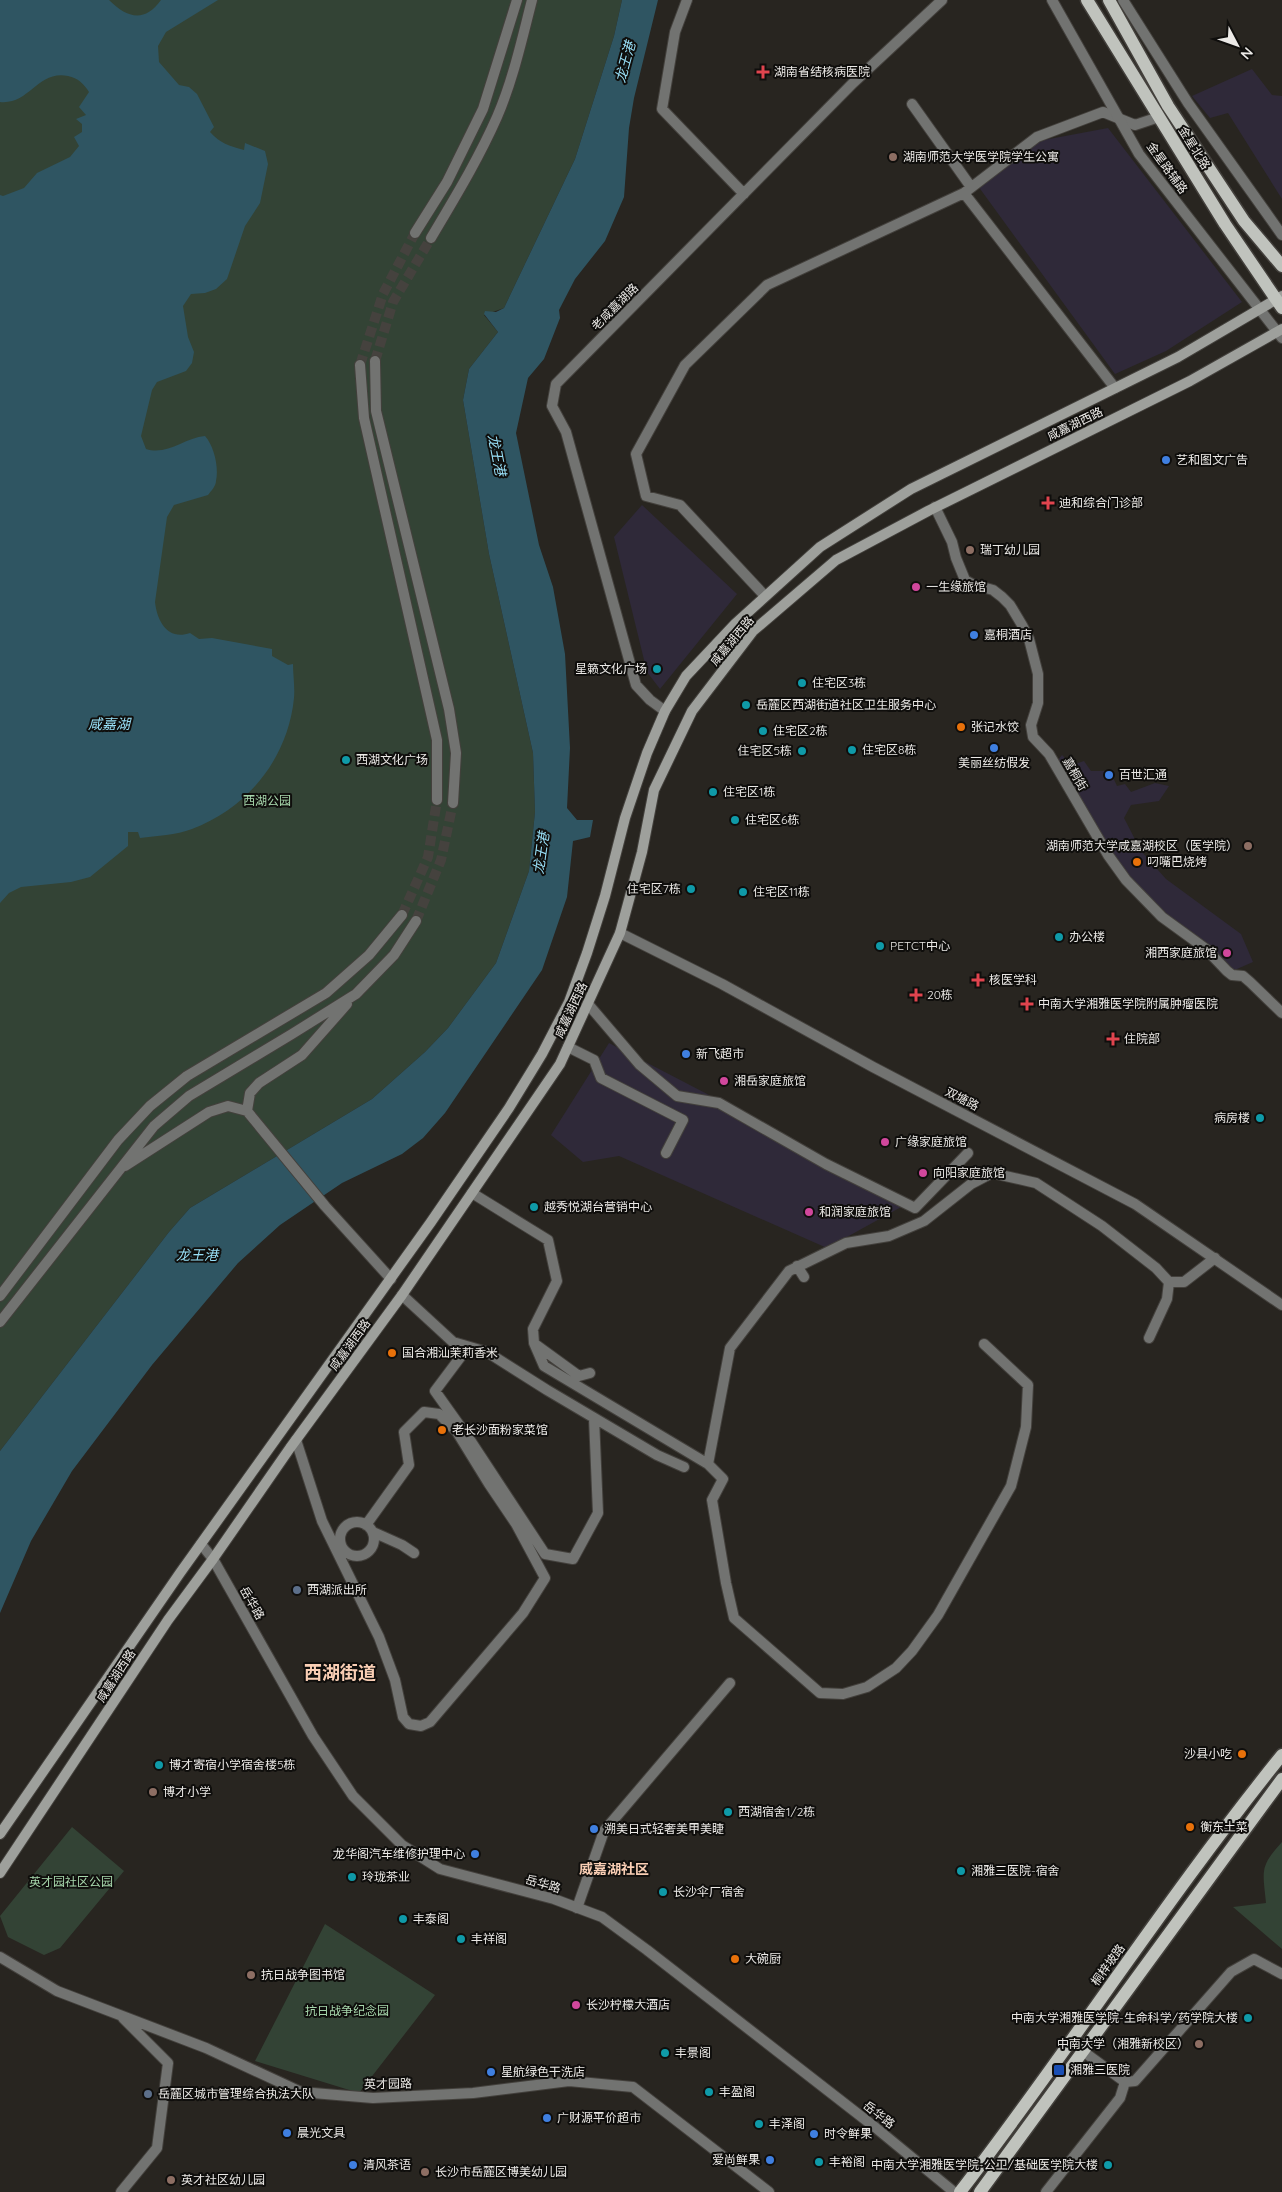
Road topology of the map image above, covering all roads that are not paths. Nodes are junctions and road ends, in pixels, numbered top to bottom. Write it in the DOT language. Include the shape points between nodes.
graph roads {
  1 [pos="517,0"];
  2 [pos="532,0"];
  3 [pos="687,0"];
  4 [pos="942,0"];
  5 [pos="1052,0"];
  6 [pos="1086,0"];
  7 [pos="1109,0"];
  8 [pos="1123,0"];
  9 [pos="912,104"];
  10 [pos="1159,117"];
  11 [pos="968,190"];
  12 [pos="744,194"];
  13 [pos="416,233"];
  14 [pos="1282,235"];
  15 [pos="431,238"];
  16 [pos="1282,266"];
  17 [pos="1280,302"];
  18 [pos="1260,310"];
  19 [pos="1280,332"];
  20 [pos="375,361"];
  21 [pos="360,365"];
  22 [pos="1115,388"];
  23 [pos="935,507"];
  24 [pos="765,596"];
  25 [pos="665,711"];
  26 [pos="437,800"];
  27 [pos="452,803"];
  28 [pos="402,915"];
  29 [pos="416,921"];
  30 [pos="620,933"];
  31 [pos="356,994"];
  32 [pos="588,1004"];
  33 [pos="1282,1013"];
  34 [pos="568,1047"];
  35 [pos="247,1111"];
  36 [pos="666,1153"];
  37 [pos="968,1153"];
  38 [pos="116,1172"];
  39 [pos="472,1193"];
  40 [pos="1215,1258"];
  41 [pos="797,1266"];
  42 [pos="804,1277"];
  43 [pos="391,1279"];
  44 [pos="1169,1282"];
  45 [pos="402,1294"];
  46 [pos="0,1296"];
  47 [pos="1282,1305"];
  48 [pos="0,1322"];
  49 [pos="1149,1338"];
  50 [pos="534,1343"];
  51 [pos="984,1344"];
  52 [pos="468,1346"];
  53 [pos="590,1373"];
  54 [pos="594,1418"];
  55 [pos="296,1440"];
  56 [pos="708,1464"];
  57 [pos="684,1467"];
  58 [pos="200,1544"];
  59 [pos="414,1553"];
  60 [pos="213,1559"];
  61 [pos="730,1683"];
  62 [pos="1282,1755"];
  63 [pos="1282,1780"];
  64 [pos="0,1834"];
  65 [pos="0,1873"];
  66 [pos="577,1908"];
  67 [pos="0,1957"];
  68 [pos="1282,1974"];
  69 [pos="120,2015"];
  70 [pos="1084,2052"];
  71 [pos="1125,2082"];
  72 [pos="121,2192"];
  73 [pos="769,2192"];
  74 [pos="954,2192"];
  75 [pos="960,2192"];
  76 [pos="980,2192"];
  77 [pos="1046,2192"];
  1 -- 13 [label="street" via="483,109 447,182"];
  2 -- 15 [label="street" via="513,74 497,116 474,165"];
  3 -- 12 [label="street" via="675,32 662,109"];
  4 -- 12 [label="street, 老咸嘉湖路" via="853,83"];
  5 -- 18 [label="street, 金星路辅路" via="1139,154"];
  6 -- 10 [label="main road, 金星北路"];
  7 -- 16 [label="main road, 金星北路" via="1168,106 1244,221"];
  8 -- 14 [label="street" via="1188,104"];
  9 -- 11 [label="street"];
  10 -- 11 [label="street" via="1135,125 1103,112 1053,130 1036,137"];
  10 -- 17 [label="main road, 金星北路" via="1225,224"];
  11 -- 22 [label="street"];
  11 -- 24 [label="street" via="767,285 685,366 636,454 646,496 680,505"];
  12 -- 25 [label="street, 老咸嘉湖路" via="556,384 552,406 566,432 636,685"];
  17 -- 18 [label="main road, 咸嘉湖西路"];
  18 -- 19 [label="street, 金星路辅路"];
  18 -- 22 [label="main road, 咸嘉湖西路" via="1178,357"];
  19 -- 23 [label="main road, 咸嘉湖西路" via="1190,381"];
  20 -- 27 [label="street" via="376,411 449,709 456,753"];
  21 -- 26 [label="street" via="364,418 437,740"];
  22 -- 24 [label="main road, 咸嘉湖西路" via="911,489 820,547"];
  23 -- 30 [label="main road, 咸嘉湖西路" via="836,560 753,631 692,711 654,790 642,852"];
  23 -- 33 [label="street, 嘉桐街" via="965,580 1002,596 1014,610 1029,639 1038,674 1038,703 1031,726 1033,737 1049,754 1108,856 1162,917 1206,949 1232,975 1243,976"];
  24 -- 25 [label="main road, 咸嘉湖西路" via="686,676"];
  25 -- 43 [label="main road, 咸嘉湖西路" via="635,786 605,896 569,1002 509,1108"];
  28 -- 46 [label="street" via="369,955 326,993 187,1076 150,1106 118,1140"];
  29 -- 31 [label="street" via="394,955"];
  30 -- 32 [label="main road, 咸嘉湖西路"];
  30 -- 40 [label="street, 双塘路" via="1135,1204"];
  31 -- 35 [label="street" via="302,1055 259,1083 250,1093"];
  31 -- 38 [label="street" via="189,1096 154,1126"];
  32 -- 34 [label="main road, 咸嘉湖西路"];
  32 -- 37 [label="street" via="640,1065 677,1096 719,1103 826,1164 915,1208"];
  34 -- 36 [label="street" via="594,1060 601,1078 683,1120"];
  34 -- 39 [label="main road, 咸嘉湖西路" via="560,1064"];
  35 -- 38 [label="street" via="228,1106 209,1112"];
  35 -- 43 [label="street" via="325,1206"];
  38 -- 48 [label="street"];
  39 -- 45 [label="main road, 咸嘉湖西路"];
  39 -- 50 [label="street" via="548,1240 557,1281 533,1329"];
  40 -- 44 [label="street" via="1184,1282"];
  40 -- 47 [label="street, 双塘路"];
  41 -- 42 [label="street"];
  41 -- 44 [label="street" via="846,1243 889,1236 924,1221 971,1184 992,1173 1036,1183 1102,1226"];
  41 -- 56 [label="street" via="789,1271 730,1348"];
  43 -- 58 [label="main road, 咸嘉湖西路"];
  44 -- 49 [label="street" via="1167,1300"];
  45 -- 52 [label="street" via="453,1342"];
  45 -- 55 [label="main road, 咸嘉湖西路"];
  50 -- 53 [label="street" via="579,1376"];
  50 -- 56 [label="street" via="544,1366"];
  51 -- 56 [label="street" via="1028,1385 1026,1427 1012,1486 938,1615 896,1668 867,1687 843,1694 820,1693 734,1618 712,1500 723,1479"];
  52 -- 54 [label="street" via="487,1352"];
  52 -- 54 [label="street" via="435,1391 545,1554 573,1559 598,1513"];
  54 -- 57 [label="street"];
  55 -- 59 [label="street" via="322,1521 395,1680 403,1718 409,1724 421,1726 430,1722 523,1613 545,1578 516,1524 457,1432 439,1414 424,1412 404,1432 409,1465 370,1529"];
  55 -- 60 [label="main road, 咸嘉湖西路"];
  58 -- 60 [label="street, 岳华路"];
  58 -- 64 [label="main road, 咸嘉湖西路"];
  60 -- 65 [label="main road, 咸嘉湖西路" via="168,1620"];
  60 -- 66 [label="street, 岳华路" via="313,1736 353,1796 402,1845 440,1869"];
  61 -- 66 [label="street" via="604,1831"];
  62 -- 75 [label="main road, 桐梓坡路" via="1209,1848"];
  63 -- 70 [label="main road"];
  66 -- 74 [label="street, 岳华路" via="602,1918 647,1950"];
  67 -- 69 [label="street, 英才园路" via="56,1991"];
  68 -- 71 [label="street" via="1254,1959 1231,1972 1135,2081"];
  69 -- 72 [label="street" via="168,2063 158,2148"];
  69 -- 73 [label="street, 英才园路" via="206,2048 301,2092 372,2098 473,2093 569,2081 633,2087"];
  70 -- 71 [label="street"];
  70 -- 76 [label="main road"];
  71 -- 77 [label="street" via="1120,2098"];
}
